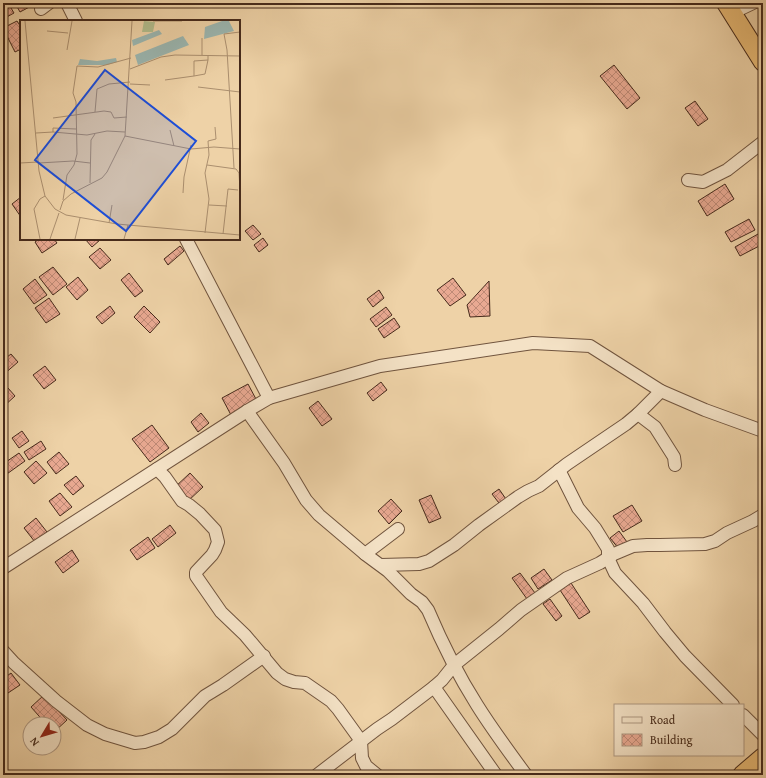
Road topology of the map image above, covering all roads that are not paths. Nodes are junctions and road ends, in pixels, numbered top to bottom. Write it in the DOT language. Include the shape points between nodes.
graph roads {
  1 [pos="67,3"];
  2 [pos="753,3"];
  3 [pos="729,8"];
  4 [pos="76,20"];
  5 [pos="763,62"];
  6 [pos="763,142"];
  7 [pos="688,180"];
  8 [pos="187,240"];
  9 [pos="661,392"];
  10 [pos="269,398"];
  11 [pos="247,411"];
  12 [pos="638,414"];
  13 [pos="763,431"];
  14 [pos="675,466"];
  15 [pos="157,469"];
  16 [pos="559,470"];
  17 [pos="763,515"];
  18 [pos="398,529"];
  19 [pos="365,554"];
  20 [pos="608,558"];
  21 [pos="381,565"];
  22 [pos="3,568"];
  23 [pos="3,651"];
  24 [pos="264,656"];
  25 [pos="454,665"];
  26 [pos="434,687"];
  27 [pos="732,704"];
  28 [pos="744,716"];
  29 [pos="763,735"];
  30 [pos="361,741"];
  31 [pos="763,757"];
  32 [pos="317,775"];
  33 [pos="377,775"];
  34 [pos="496,775"];
  35 [pos="526,775"];
  36 [pos="742,775"];
  1 -- 4 [label="street"];
  2 -- 3 [label="street"];
  3 -- 5 [label="highway"];
  6 -- 7 [label="street" via="727,170 703,182"];
  8 -- 10 [label="street"];
  9 -- 10 [label="street" via="590,346 533,342 380,366"];
  9 -- 12 [label="street"];
  9 -- 13 [label="street"];
  10 -- 11 [label="street"];
  11 -- 15 [label="street"];
  11 -- 19 [label="street" via="319,516"];
  12 -- 14 [label="street" via="655,427 674,457"];
  12 -- 16 [label="street"];
  15 -- 22 [label="street"];
  15 -- 24 [label="street" via="182,501 200,514 215,530 218,542 215,550 196,572 196,576 221,612"];
  16 -- 20 [label="street" via="578,508 608,549"];
  16 -- 21 [label="street" via="429,561 419,564"];
  17 -- 20 [label="street" via="705,544 633,546"];
  18 -- 19 [label="street"];
  19 -- 21 [label="street"];
  20 -- 25 [label="street" via="561,581"];
  20 -- 27 [label="street" via="615,572 685,656"];
  21 -- 25 [label="street" via="428,610"];
  23 -- 24 [label="street" via="56,700 87,724 104,734 135,743 159,737 172,729 205,696"];
  24 -- 30 [label="street" via="285,679 305,683 331,701"];
  25 -- 26 [label="street"];
  25 -- 35 [label="street" via="476,704"];
  26 -- 30 [label="street"];
  26 -- 34 [label="street"];
  28 -- 29 [label="street"];
  30 -- 32 [label="street"];
  30 -- 33 [label="street" via="362,758 366,766"];
  31 -- 36 [label="highway"];
}
